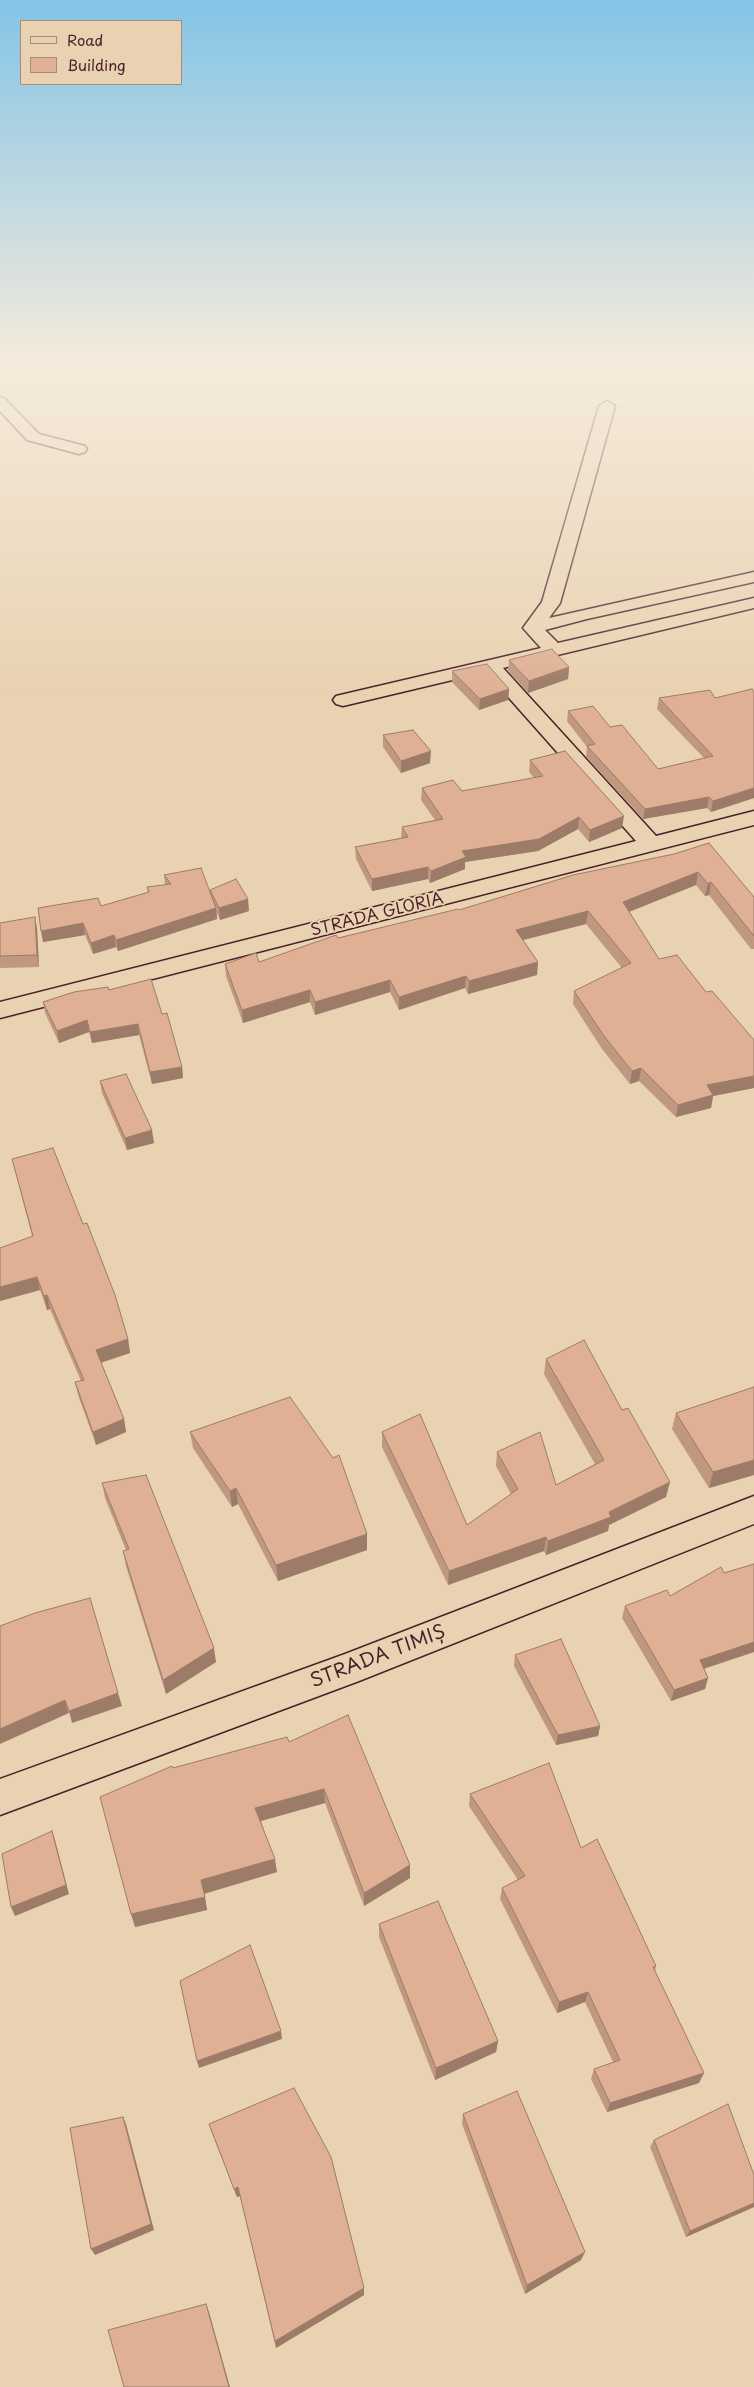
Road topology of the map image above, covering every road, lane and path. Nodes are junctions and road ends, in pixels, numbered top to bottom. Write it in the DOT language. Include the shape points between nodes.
graph roads {
  1 [pos="588,471"];
  2 [pos="754,576"];
  3 [pos="754,603"];
  4 [pos="532,628"];
  5 [pos="556,651"];
  6 [pos="491,666"];
  7 [pos="342,700"];
  8 [pos="754,818"];
  9 [pos="651,844"];
  10 [pos="0,1010"];
  11 [pos="754,1510"];
  12 [pos="0,1797"];
  1 -- 4 [label="street" via="551,603"];
  2 -- 4 [label="street"];
  3 -- 5 [label="street"];
  4 -- 5 [label="street"];
  5 -- 6 [label="street"];
  6 -- 7 [label="street"];
  6 -- 9 [label="street"];
  8 -- 9 [label="street, STRADA GLORIA"];
  9 -- 10 [label="street, STRADA GLORIA"];
  11 -- 12 [label="street, STRADA TIMIȘ" via="347,1670"];
}
